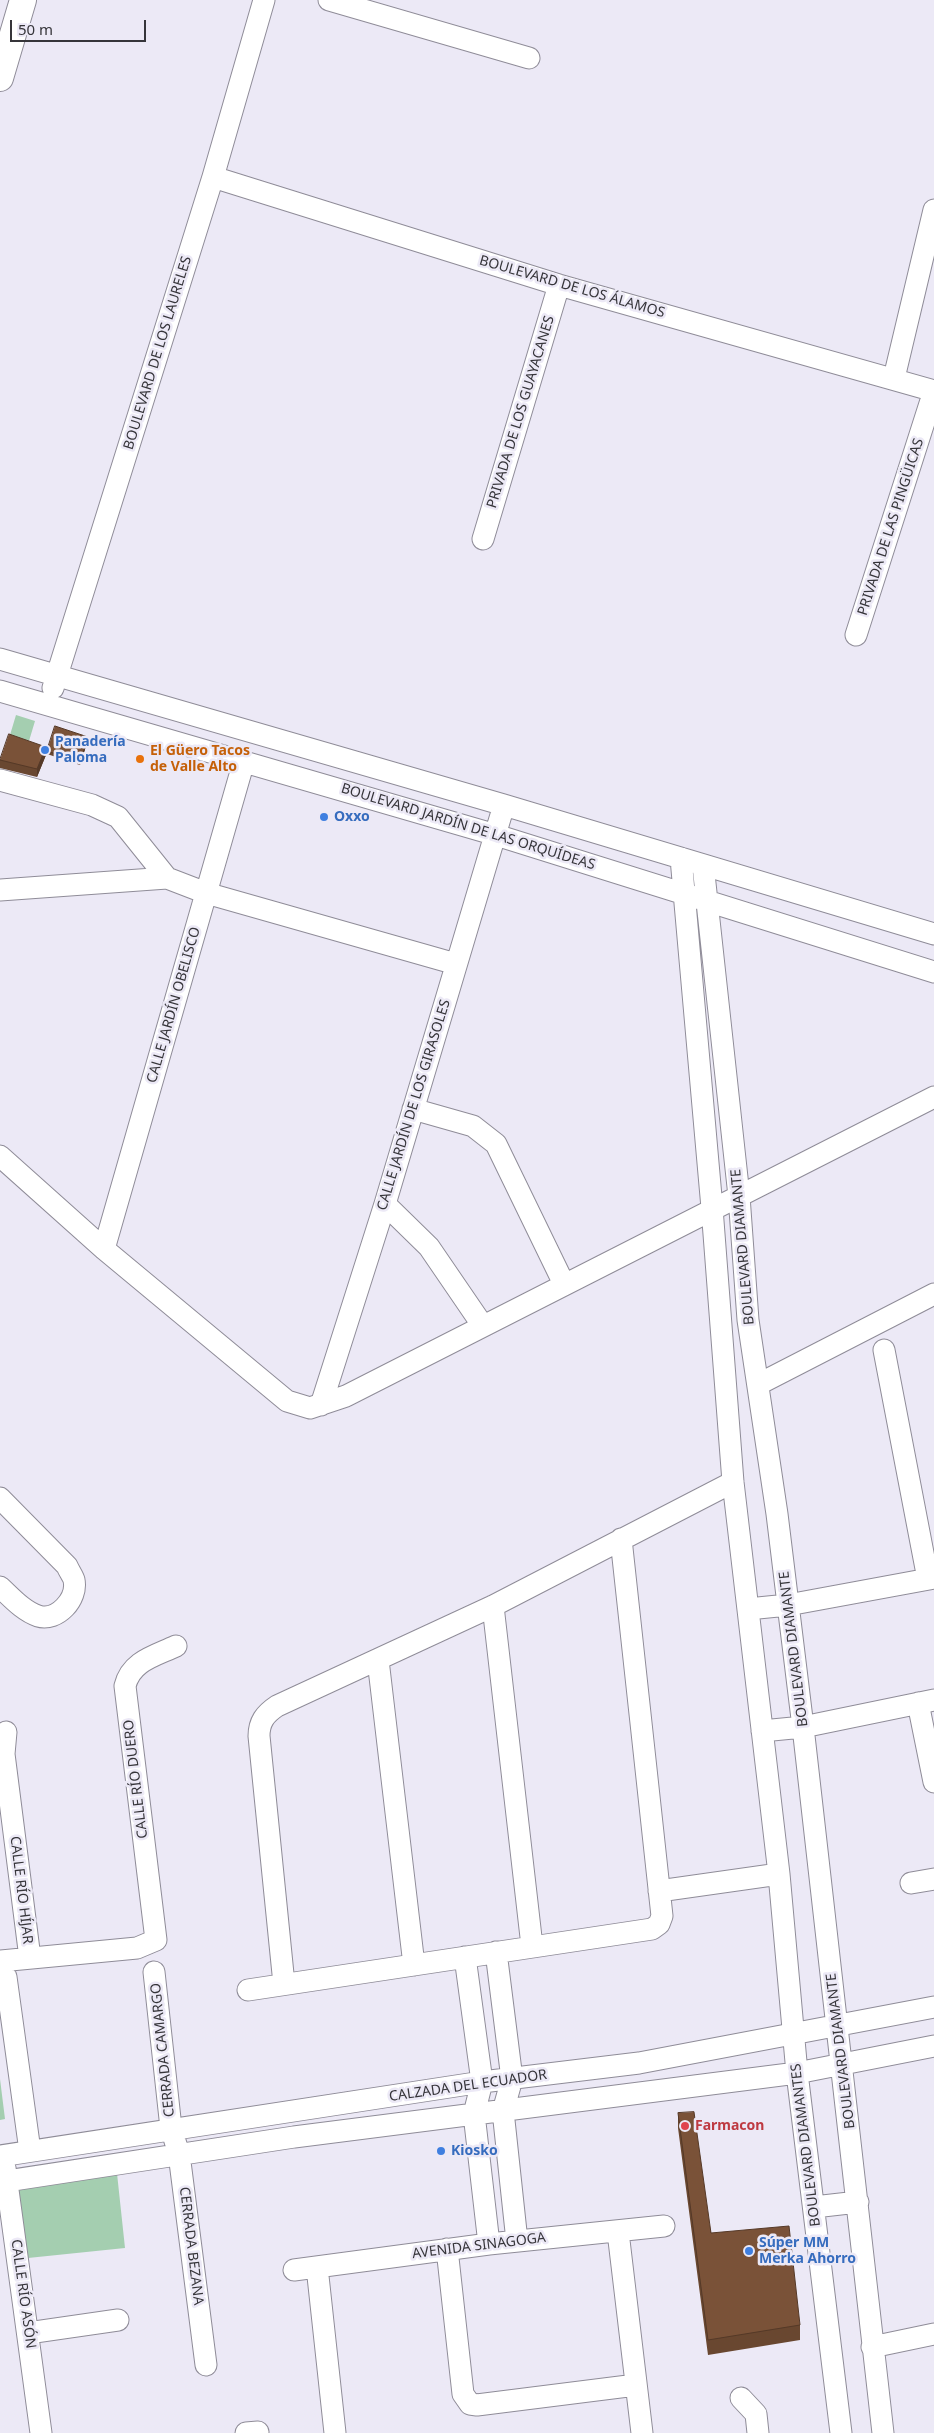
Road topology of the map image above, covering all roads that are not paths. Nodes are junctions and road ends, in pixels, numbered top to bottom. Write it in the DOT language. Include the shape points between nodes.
graph roads {
  1 [pos="23,0"];
  2 [pos="264,0"];
  3 [pos="329,0"];
  4 [pos="529,58"];
  5 [pos="0,78"];
  6 [pos="213,177"];
  7 [pos="934,210"];
  8 [pos="559,285"];
  9 [pos="894,378"];
  10 [pos="934,391"];
  11 [pos="483,539"];
  12 [pos="856,635"];
  13 [pos="0,659"];
  14 [pos="57,676"];
  15 [pos="0,691"];
  16 [pos="48,705"];
  17 [pos="244,761"];
  18 [pos="0,780"];
  19 [pos="504,805"];
  20 [pos="496,835"];
  21 [pos="681,858"];
  22 [pos="703,865"];
  23 [pos="166,878"];
  24 [pos="0,890"];
  25 [pos="206,893"];
  26 [pos="685,893"];
  27 [pos="708,900"];
  28 [pos="934,934"];
  29 [pos="456,964"];
  30 [pos="934,972"];
  31 [pos="934,1097"];
  32 [pos="413,1109"];
  33 [pos="0,1156"];
  34 [pos="739,1196"];
  35 [pos="384,1204"];
  36 [pos="712,1208"];
  37 [pos="104,1249"];
  38 [pos="564,1284"];
  39 [pos="934,1294"];
  40 [pos="483,1326"];
  41 [pos="884,1350"];
  42 [pos="759,1384"];
  43 [pos="322,1405"];
  44 [pos="733,1482"];
  45 [pos="0,1498"];
  46 [pos="621,1539"];
  47 [pos="931,1579"];
  48 [pos="0,1587"];
  49 [pos="788,1605"];
  50 [pos="493,1606"];
  51 [pos="748,1609"];
  52 [pos="176,1646"];
  53 [pos="378,1660"];
  54 [pos="926,1702"];
  55 [pos="803,1727"];
  56 [pos="762,1731"];
  57 [pos="6,1732"];
  58 [pos="934,1782"];
  59 [pos="779,1874"];
  60 [pos="934,1879"];
  61 [pos="911,1883"];
  62 [pos="659,1891"];
  63 [pos="532,1946"];
  64 [pos="496,1952"];
  65 [pos="465,1957"];
  66 [pos="30,1958"];
  67 [pos="414,1965"];
  68 [pos="3,1970"];
  69 [pos="154,1972"];
  70 [pos="284,1984"];
  71 [pos="248,1990"];
  72 [pos="934,2007"];
  73 [pos="838,2027"];
  74 [pos="794,2035"];
  75 [pos="934,2046"];
  76 [pos="639,2063"];
  77 [pos="843,2065"];
  78 [pos="798,2073"];
  79 [pos="512,2079"];
  80 [pos="482,2082"];
  81 [pos="642,2094"];
  82 [pos="290,2111"];
  83 [pos="503,2111"];
  84 [pos="474,2114"];
  85 [pos="171,2128"];
  86 [pos="294,2137"];
  87 [pos="30,2151"];
  88 [pos="179,2154"];
  89 [pos="2,2155"];
  90 [pos="4,2182"];
  91 [pos="858,2202"];
  92 [pos="814,2207"];
  93 [pos="664,2226"];
  94 [pos="618,2232"];
  95 [pos="517,2241"];
  96 [pos="489,2244"];
  97 [pos="447,2249"];
  98 [pos="316,2267"];
  99 [pos="294,2270"];
  100 [pos="118,2320"];
  101 [pos="28,2333"];
  102 [pos="934,2334"];
  103 [pos="872,2347"];
  104 [pos="206,2365"];
  105 [pos="636,2386"];
  106 [pos="741,2398"];
  107 [pos="41,2433"];
  108 [pos="336,2433"];
  109 [pos="642,2433"];
  110 [pos="758,2433"];
  111 [pos="841,2433"];
  112 [pos="883,2433"];
  1 -- 5 [label="main road"];
  2 -- 6 [label="street, BOULEVARD DE LOS LAURELES"];
  3 -- 4 [label="street"];
  6 -- 8 [label="street, BOULEVARD DE LOS ÁLAMOS"];
  6 -- 14 [label="street, BOULEVARD DE LOS LAURELES"];
  7 -- 9 [label="street"];
  8 -- 9 [label="street, BOULEVARD DE LOS ÁLAMOS"];
  8 -- 11 [label="street, PRIVADA DE LOS GUAYACANES"];
  9 -- 10 [label="street, BOULEVARD DE LOS ÁLAMOS"];
  10 -- 12 [label="street, PRIVADA DE LAS PINGÜICAS"];
  13 -- 14 [label="street"];
  14 -- 16 [label="street, BOULEVARD DE LOS LAURELES"];
  14 -- 19 [label="street"];
  15 -- 16 [label="street, BOULEVARD JARDÍN DE LAS ORQUÍDEAS"];
  16 -- 17 [label="street, BOULEVARD JARDÍN DE LAS ORQUÍDEAS"];
  17 -- 20 [label="street, BOULEVARD JARDÍN DE LAS ORQUÍDEAS"];
  17 -- 25 [label="street, CALLE JARDÍN OBELISCO"];
  18 -- 23 [label="street" via="92,805 118,817"];
  19 -- 20 [label="street, CALLE JARDÍN DE LOS GIRASOLES"];
  19 -- 21 [label="street"];
  20 -- 26 [label="street, BOULEVARD JARDÍN DE LAS ORQUÍDEAS"];
  20 -- 29 [label="street, CALLE JARDÍN DE LOS GIRASOLES"];
  21 -- 22 [label="street"];
  21 -- 26 [label="street, BOULEVARD DIAMANTE"];
  22 -- 27 [label="street, BOULEVARD DIAMANTE"];
  22 -- 28 [label="street"];
  23 -- 24 [label="street"];
  23 -- 25 [label="street"];
  25 -- 29 [label="street"];
  25 -- 37 [label="street, CALLE JARDÍN OBELISCO"];
  26 -- 27 [label="street, BOULEVARD JARDÍN DE LAS ORQUÍDEAS"];
  26 -- 36 [label="street, BOULEVARD DIAMANTE"];
  27 -- 30 [label="street, BOULEVARD JARDÍN DE LAS ORQUÍDEAS"];
  27 -- 34 [label="street, BOULEVARD DIAMANTE"];
  29 -- 32 [label="street, CALLE JARDÍN DE LOS GIRASOLES"];
  31 -- 34 [label="street"];
  32 -- 35 [label="street, CALLE JARDÍN DE LOS GIRASOLES"];
  32 -- 38 [label="street" via="473,1126 496,1144"];
  33 -- 37 [label="street"];
  34 -- 36 [label="street"];
  34 -- 42 [label="street, BOULEVARD DIAMANTE" via="748,1320"];
  35 -- 40 [label="street" via="429,1247"];
  35 -- 43 [label="street, CALLE JARDÍN DE LOS GIRASOLES"];
  36 -- 38 [label="street"];
  36 -- 44 [label="street, BOULEVARD DIAMANTE"];
  37 -- 43 [label="street" via="287,1401 310,1408"];
  38 -- 40 [label="street"];
  39 -- 42 [label="street"];
  40 -- 43 [label="street"];
  41 -- 47 [label="street"];
  42 -- 49 [label="street, BOULEVARD DIAMANTE"];
  44 -- 46 [label="street"];
  44 -- 51 [label="street, BOULEVARD DIAMANTE"];
  45 -- 48 [label="street" via="67,1566 74,1579 74,1592 64,1607 48,1617 26,1609"];
  46 -- 50 [label="street"];
  46 -- 62 [label="street"];
  47 -- 49 [label="street"];
  49 -- 51 [label="street"];
  49 -- 55 [label="street, BOULEVARD DIAMANTE"];
  50 -- 53 [label="street"];
  50 -- 63 [label="street"];
  51 -- 56 [label="street, BOULEVARD DIAMANTE"];
  52 -- 66 [label="street, CALLE RÍO DUERO" via="140,1662 127,1676 125,1686 156,1940 138,1948"];
  53 -- 67 [label="street"];
  53 -- 70 [label="street" via="277,1706 264,1716 259,1728"];
  54 -- 55 [label="street"];
  54 -- 58 [label="street"];
  55 -- 56 [label="street"];
  55 -- 73 [label="street, BOULEVARD DIAMANTE"];
  56 -- 59 [label="street, BOULEVARD DIAMANTE"];
  57 -- 66 [label="street, CALLE RÍO HÍJAR" via="4,1754"];
  59 -- 62 [label="street"];
  59 -- 74 [label="street, BOULEVARD DIAMANTE"];
  60 -- 61 [label="street"];
  62 -- 63 [label="street" via="662,1916 652,1929"];
  63 -- 64 [label="street"];
  64 -- 65 [label="street"];
  64 -- 79 [label="street"];
  65 -- 67 [label="street"];
  65 -- 80 [label="street"];
  66 -- 68 [label="street"];
  67 -- 70 [label="street"];
  68 -- 87 [label="street"];
  69 -- 85 [label="street, CERRADA CAMARGO"];
  70 -- 71 [label="street"];
  72 -- 73 [label="street, CALZADA DEL ECUADOR"];
  73 -- 74 [label="street, CALZADA DEL ECUADOR"];
  73 -- 77 [label="street, BOULEVARD DIAMANTE"];
  74 -- 76 [label="street, CALZADA DEL ECUADOR"];
  74 -- 78 [label="street, BOULEVARD DIAMANTES"];
  75 -- 77 [label="street, CALZADA DEL ECUADOR"];
  76 -- 79 [label="street, CALZADA DEL ECUADOR"];
  76 -- 81 [label="street"];
  77 -- 78 [label="street, CALZADA DEL ECUADOR"];
  77 -- 91 [label="street, BOULEVARD DIAMANTE"];
  78 -- 81 [label="street, CALZADA DEL ECUADOR"];
  78 -- 92 [label="street, BOULEVARD DIAMANTES"];
  79 -- 80 [label="street, CALZADA DEL ECUADOR"];
  79 -- 83 [label="street"];
  80 -- 82 [label="street, CALZADA DEL ECUADOR"];
  80 -- 84 [label="street"];
  81 -- 83 [label="street, CALZADA DEL ECUADOR"];
  82 -- 85 [label="street, CALZADA DEL ECUADOR"];
  82 -- 86 [label="street"];
  83 -- 84 [label="street, CALZADA DEL ECUADOR"];
  83 -- 95 [label="street"];
  84 -- 86 [label="street, CALZADA DEL ECUADOR"];
  84 -- 96 [label="street"];
  85 -- 87 [label="street, CALZADA DEL ECUADOR"];
  85 -- 88 [label="street, CERRADA BEZANA"];
  86 -- 88 [label="street, CALZADA DEL ECUADOR"];
  87 -- 89 [label="street, CALZADA DEL ECUADOR"];
  88 -- 90 [label="street, CALZADA DEL ECUADOR"];
  88 -- 104 [label="street, CERRADA BEZANA"];
  89 -- 90 [label="street, CALLE RÍO ASÓN"];
  90 -- 101 [label="street, CALLE RÍO ASÓN"];
  91 -- 92 [label="street"];
  91 -- 103 [label="street, BOULEVARD DIAMANTE"];
  92 -- 111 [label="street, BOULEVARD DIAMANTES"];
  93 -- 94 [label="street, AVENIDA SINAGOGA"];
  94 -- 95 [label="street, AVENIDA SINAGOGA"];
  94 -- 105 [label="street"];
  95 -- 96 [label="street, AVENIDA SINAGOGA"];
  96 -- 97 [label="street, AVENIDA SINAGOGA"];
  97 -- 98 [label="street, AVENIDA SINAGOGA"];
  97 -- 105 [label="street" via="463,2394 470,2404"];
  98 -- 99 [label="street, AVENIDA SINAGOGA"];
  98 -- 108 [label="street"];
  100 -- 101 [label="street"];
  101 -- 107 [label="street, CALLE RÍO ASÓN"];
  102 -- 103 [label="street"];
  103 -- 112 [label="street, BOULEVARD DIAMANTE"];
  105 -- 109 [label="street"];
  106 -- 110 [label="street" via="756,2414"];
}
